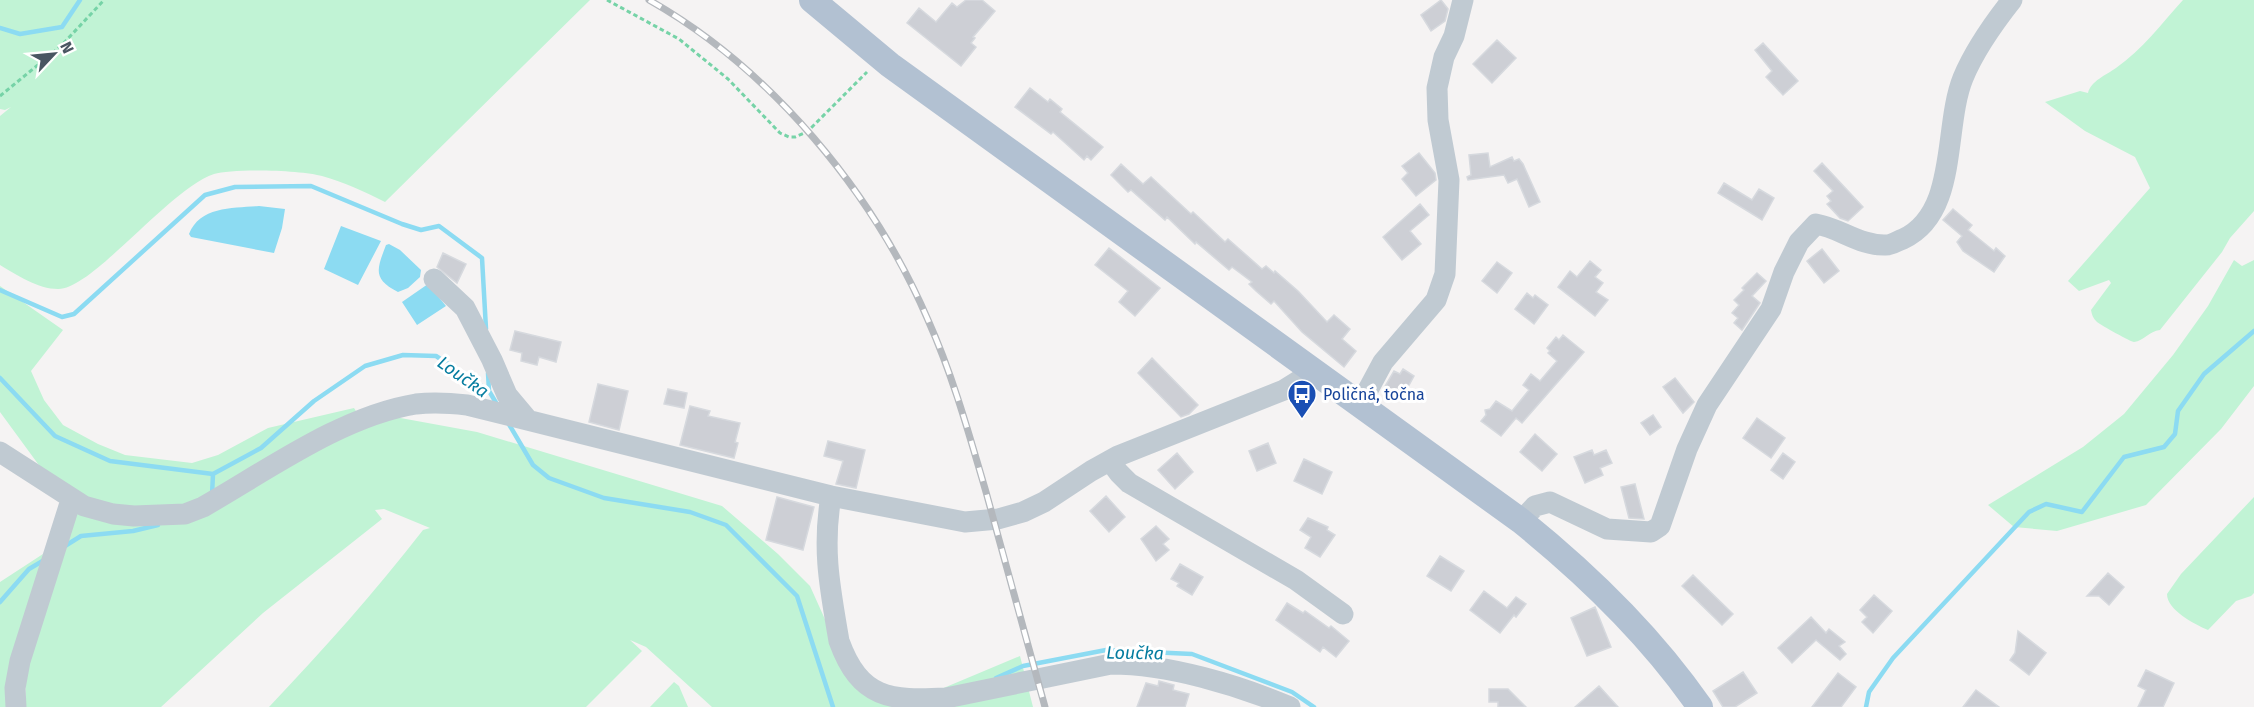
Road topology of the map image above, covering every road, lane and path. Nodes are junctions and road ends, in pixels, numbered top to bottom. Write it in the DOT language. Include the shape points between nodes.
graph roads {
  1 [pos="104,0"];
  2 [pos="607,0"];
  3 [pos="812,0"];
  4 [pos="1463,0"];
  5 [pos="2012,0"];
  6 [pos="881,58"];
  7 [pos="0,96"];
  8 [pos="434,279"];
  9 [pos="1311,368"];
  10 [pos="1360,403"];
  11 [pos="520,419"];
  12 [pos="0,452"];
  13 [pos="1110,461"];
  14 [pos="831,496"];
  15 [pos="71,500"];
  16 [pos="1521,521"];
  17 [pos="1343,614"];
  18 [pos="16,707"];
  19 [pos="1290,707"];
  20 [pos="1700,707"];
  1 -- 7 [label="path" via="62,46"];
  2 -- 6 [label="path" via="679,39 789,137 807,132"];
  3 -- 6 [label="main road"];
  4 -- 10 [label="street" via="1437,88 1438,120 1449,180 1443,281 1436,300 1383,362"];
  5 -- 16 [label="street" via="1989,30 1963,79 1954,109 1940,196 1924,223 1913,234 1888,245 1870,244 1816,224 1799,242 1771,309 1707,405 1660,526 1651,532 1607,529 1550,502 1535,506"];
  6 -- 9 [label="main road"];
  8 -- 11 [label="street" via="465,308"];
  9 -- 10 [label="main road"];
  9 -- 13 [label="street" via="1284,390"];
  10 -- 16 [label="main road"];
  11 -- 14 [label="street"];
  11 -- 15 [label="street" via="467,405 442,403 384,411 324,437 185,514 113,514"];
  12 -- 15 [label="street"];
  13 -- 14 [label="street" via="1034,507 985,522 950,521"];
  13 -- 17 [label="street" via="1130,483 1289,576"];
  14 -- 19 [label="street" via="826,558 838,641 858,678 879,692 946,698 1112,664 1136,664 1241,689"];
  15 -- 18 [label="street" via="20,661"];
  16 -- 20 [label="main road" via="1616,606"];
}
